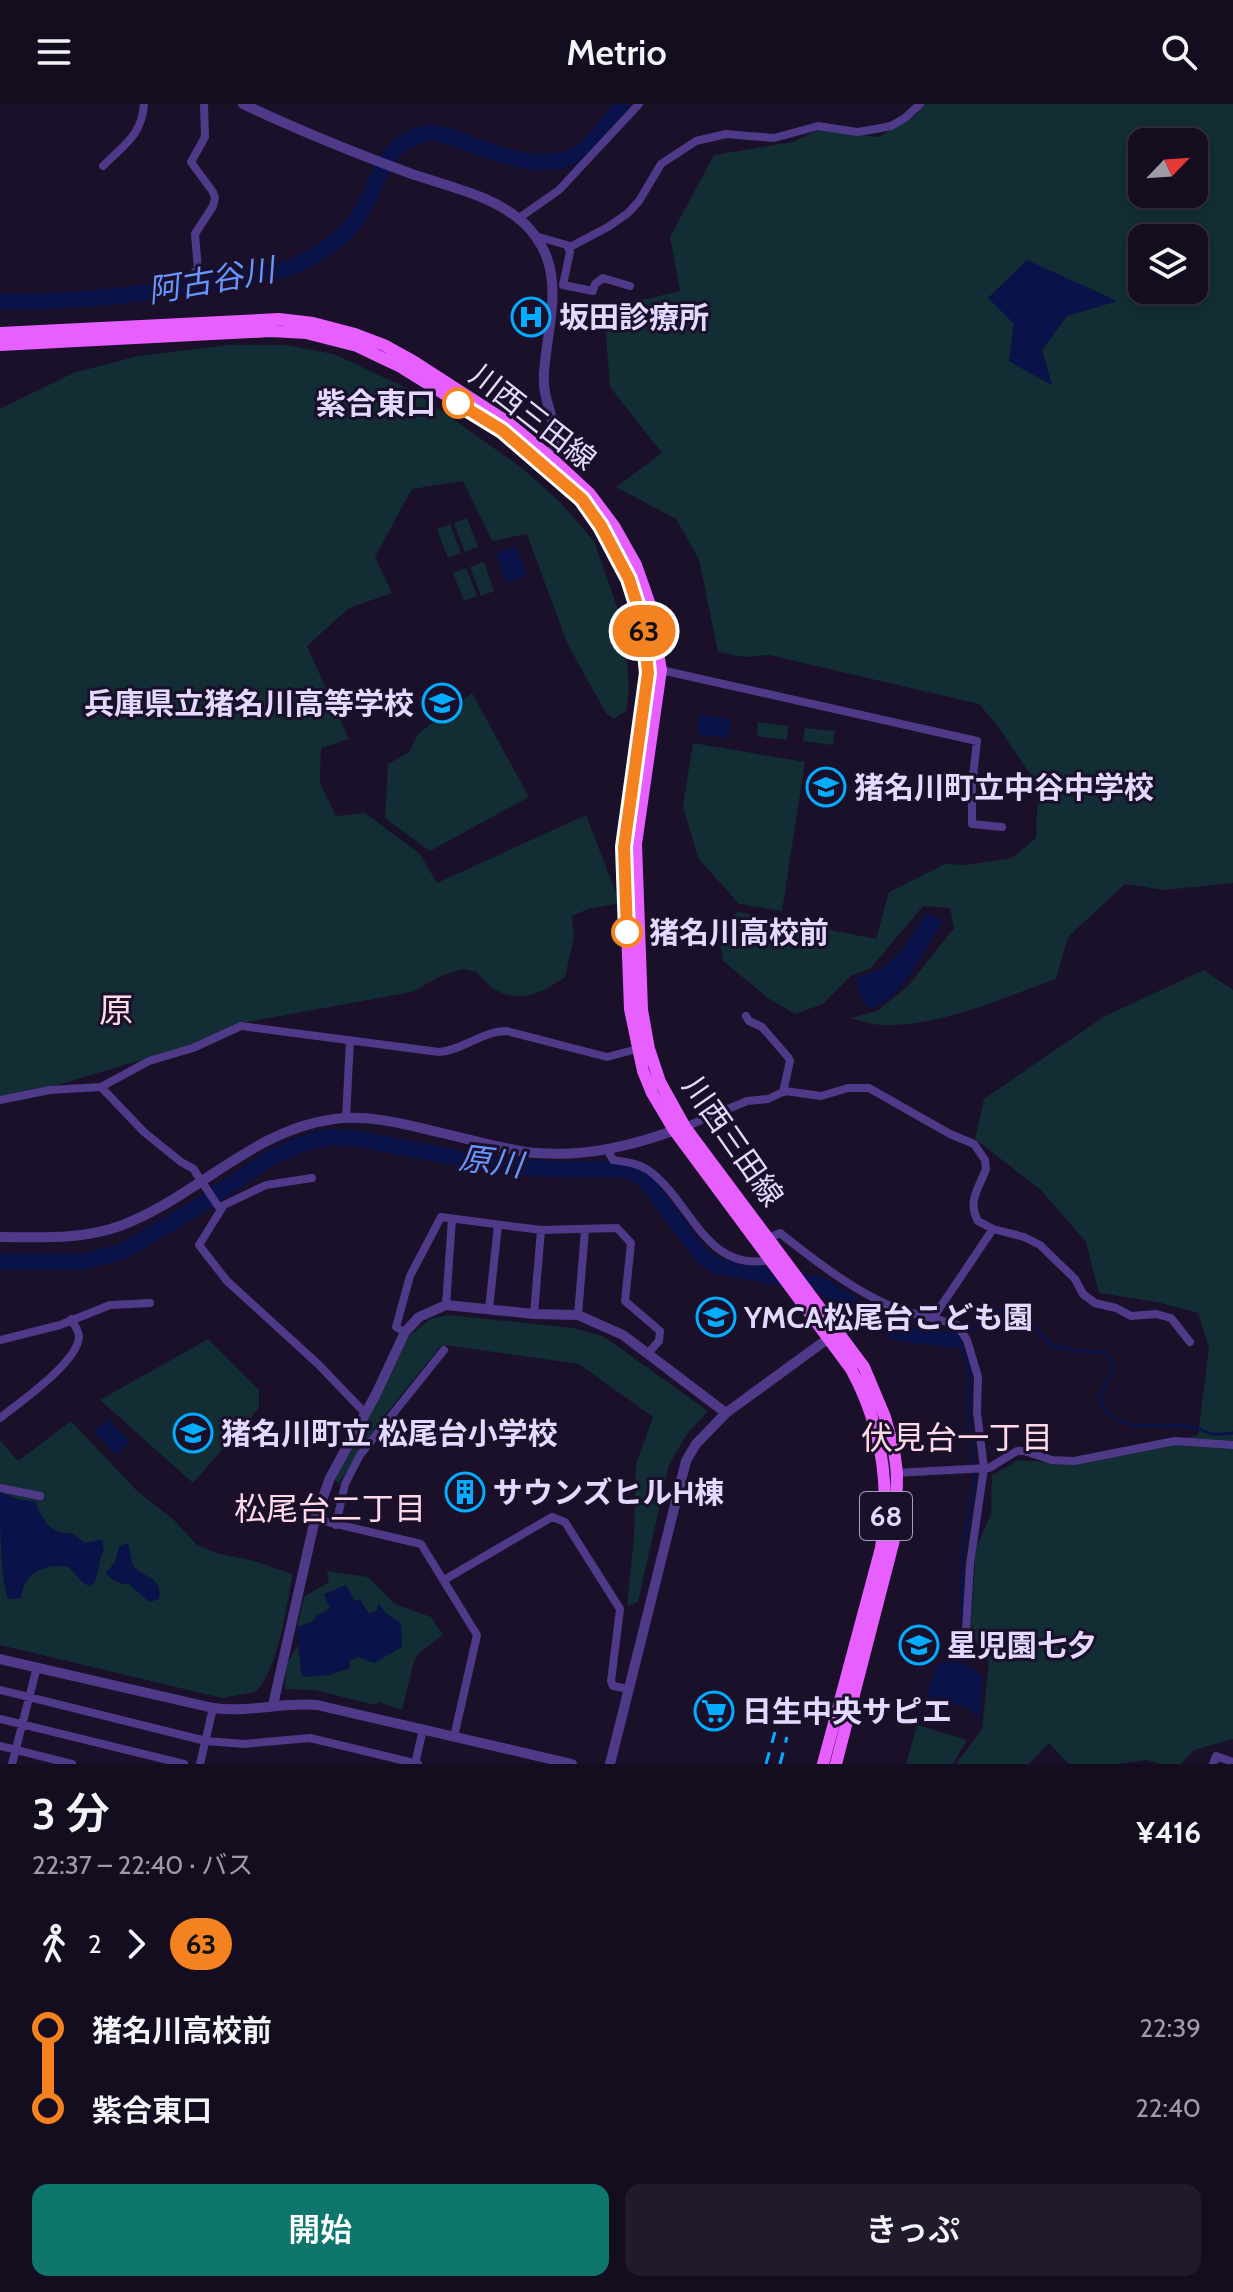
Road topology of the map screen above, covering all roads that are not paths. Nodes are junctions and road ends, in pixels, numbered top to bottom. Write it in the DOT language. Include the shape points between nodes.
graph roads {
  1 [pos="144,104"];
  2 [pos="204,104"];
  3 [pos="243,104"];
  4 [pos="639,104"];
  5 [pos="920,104"];
  6 [pos="103,166"];
  7 [pos="519,218"];
  8 [pos="535,236"];
  9 [pos="568,248"];
  10 [pos="193,274"];
  11 [pos="630,286"];
  12 [pos="0,333"];
  13 [pos="0,345"];
  14 [pos="547,461"];
  15 [pos="654,672"];
  16 [pos="1002,827"];
  17 [pos="746,1016"];
  18 [pos="350,1040"];
  19 [pos="637,1049"];
  20 [pos="101,1087"];
  21 [pos="783,1092"];
  22 [pos="0,1100"];
  23 [pos="346,1118"];
  24 [pos="680,1128"];
  25 [pos="607,1149"];
  26 [pos="312,1178"];
  27 [pos="220,1208"];
  28 [pos="452,1219"];
  29 [pos="498,1225"];
  30 [pos="993,1229"];
  31 [pos="541,1230"];
  32 [pos="585,1230"];
  33 [pos="0,1237"];
  34 [pos="764,1241"];
  35 [pos="773,1264"];
  36 [pos="150,1303"];
  37 [pos="446,1305"];
  38 [pos="489,1309"];
  39 [pos="534,1314"];
  40 [pos="578,1315"];
  41 [pos="933,1318"];
  42 [pos="71,1319"];
  43 [pos="405,1332"];
  44 [pos="833,1335"];
  45 [pos="0,1340"];
  46 [pos="1190,1342"];
  47 [pos="444,1350"];
  48 [pos="648,1353"];
  49 [pos="365,1413"];
  50 [pos="726,1413"];
  51 [pos="0,1418"];
  52 [pos="1233,1445"];
  53 [pos="977,1468"];
  54 [pos="891,1474"];
  55 [pos="0,1488"];
  56 [pos="40,1496"];
  57 [pos="315,1519"];
  58 [pos="336,1525"];
  59 [pos="444,1580"];
  60 [pos="966,1630"];
  61 [pos="0,1659"];
  62 [pos="37,1667"];
  63 [pos="629,1689"];
  64 [pos="0,1690"];
  65 [pos="30,1697"];
  66 [pos="273,1705"];
  67 [pos="213,1708"];
  68 [pos="0,1719"];
  69 [pos="22,1725"];
  70 [pos="423,1729"];
  71 [pos="454,1737"];
  72 [pos="206,1741"];
  73 [pos="0,1746"];
  74 [pos="16,1750"];
  75 [pos="1233,1762"];
  76 [pos="12,1764"];
  77 [pos="72,1764"];
  78 [pos="184,1764"];
  79 [pos="200,1764"];
  80 [pos="416,1764"];
  81 [pos="570,1764"];
  82 [pos="610,1764"];
  83 [pos="823,1764"];
  84 [pos="836,1764"];
  85 [pos="1213,1764"];
  1 -- 6 [label="street" via="138,132"];
  2 -- 10 [label="street" via="205,137 191,162 215,198 195,234 198,269"];
  3 -- 7 [label="street"];
  4 -- 7 [label="street" via="559,190"];
  5 -- 9 [label="street" via="898,122 876,129 818,126 774,138 726,134 696,141 661,164 628,213"];
  7 -- 8 [label="street"];
  8 -- 9 [label="street"];
  8 -- 14 [label="street" via="551,272 543,377 557,436"];
  9 -- 11 [label="street" via="563,285 593,291 603,278"];
  12 -- 14 [label="main road, 川西三田線 / 68" via="279,319 313,323 355,334 413,361 506,421"];
  13 -- 14 [label="main road, 川西三田線 / 68" via="306,333 357,346 399,366"];
  14 -- 15 [label="main road, 川西三田線 / 68" via="590,494 636,565 649,602"];
  15 -- 16 [label="street" via="977,741 972,824"];
  15 -- 19 [label="main road, 川西三田線 / 68" via="624,847 630,1009"];
  15 -- 24 [label="main road, 川西三田線 / 68" via="636,844 642,1010 649,1049"];
  17 -- 21 [label="street" via="790,1061"];
  18 -- 19 [label="street" via="439,1052 493,1031 507,1031 607,1057"];
  18 -- 20 [label="street" via="241,1026 149,1061"];
  18 -- 23 [label="street"];
  19 -- 24 [label="main road, 川西三田線 / 68" via="652,1093"];
  20 -- 22 [label="street"];
  20 -- 27 [label="street, bridge" via="144,1132 194,1169"];
  21 -- 24 [label="street"];
  21 -- 30 [label="street" via="821,1096 869,1088 974,1144 986,1169 974,1196 974,1214"];
  23 -- 25 [label="street" via="397,1123 533,1153"];
  23 -- 33 [label="street" via="311,1123 262,1142 122,1225 90,1235"];
  24 -- 25 [label="street"];
  24 -- 34 [label="main road, 川西三田線 / 68"];
  25 -- 35 [label="street" via="613,1160 633,1163 654,1175 726,1256"];
  26 -- 27 [label="street" via="266,1185"];
  27 -- 49 [label="street" via="199,1245 206,1255"];
  28 -- 29 [label="street"];
  28 -- 37 [label="street"];
  28 -- 43 [label="street" via="441,1217 410,1276 396,1327"];
  29 -- 31 [label="street"];
  29 -- 38 [label="street"];
  30 -- 41 [label="street"];
  30 -- 46 [label="street" via="1040,1245 1095,1303 1131,1316 1171,1318"];
  31 -- 32 [label="street"];
  31 -- 39 [label="street"];
  32 -- 40 [label="street"];
  32 -- 48 [label="street" via="617,1228 631,1243 625,1301 660,1331"];
  34 -- 35 [label="main road, 川西三田線 / 68"];
  34 -- 41 [label="street" via="780,1233 871,1296"];
  34 -- 44 [label="main road, 川西三田線 / 68" via="806,1288"];
  35 -- 44 [label="main road, 川西三田線 / 68"];
  36 -- 42 [label="street" via="110,1305"];
  37 -- 38 [label="street"];
  37 -- 43 [label="street" via="419,1317"];
  38 -- 39 [label="street"];
  39 -- 40 [label="street"];
  40 -- 48 [label="street"];
  41 -- 53 [label="street" via="961,1329 978,1377"];
  42 -- 45 [label="street"];
  42 -- 51 [label="street" via="79,1339 59,1370"];
  43 -- 49 [label="street"];
  44 -- 50 [label="street"];
  44 -- 54 [label="main road, 川西三田線 / 68" via="864,1367 875,1391 888,1428"];
  47 -- 58 [label="street" via="360,1455 345,1484"];
  48 -- 50 [label="street"];
  49 -- 57 [label="street"];
  50 -- 63 [label="street" via="686,1461"];
  52 -- 53 [label="street" via="1175,1441 1074,1461 1017,1451 993,1467"];
  53 -- 54 [label="street"];
  53 -- 60 [label="street"];
  54 -- 83 [label="main road, 川西三田線 / 68" via="881,1548"];
  54 -- 84 [label="main road, 川西三田線 / 68" via="896,1532"];
  55 -- 56 [label="street"];
  57 -- 58 [label="street"];
  57 -- 66 [label="street"];
  58 -- 59 [label="street" via="421,1544"];
  59 -- 63 [label="street" via="552,1517 565,1522 620,1609 611,1681"];
  59 -- 71 [label="street" via="477,1635"];
  61 -- 62 [label="street"];
  62 -- 65 [label="street"];
  62 -- 67 [label="street"];
  63 -- 82 [label="street"];
  64 -- 65 [label="street"];
  65 -- 69 [label="street"];
  65 -- 72 [label="street"];
  66 -- 67 [label="street" via="234,1711"];
  66 -- 70 [label="street" via="317,1705"];
  67 -- 72 [label="street"];
  68 -- 69 [label="street"];
  69 -- 74 [label="street"];
  69 -- 78 [label="street"];
  70 -- 71 [label="street"];
  70 -- 80 [label="street"];
  71 -- 81 [label="street"];
  72 -- 79 [label="street"];
  72 -- 80 [label="street" via="244,1744 310,1738"];
  73 -- 74 [label="street"];
  74 -- 76 [label="street"];
  74 -- 77 [label="street"];
  75 -- 85 [label="street" via="1216,1756"];
}
